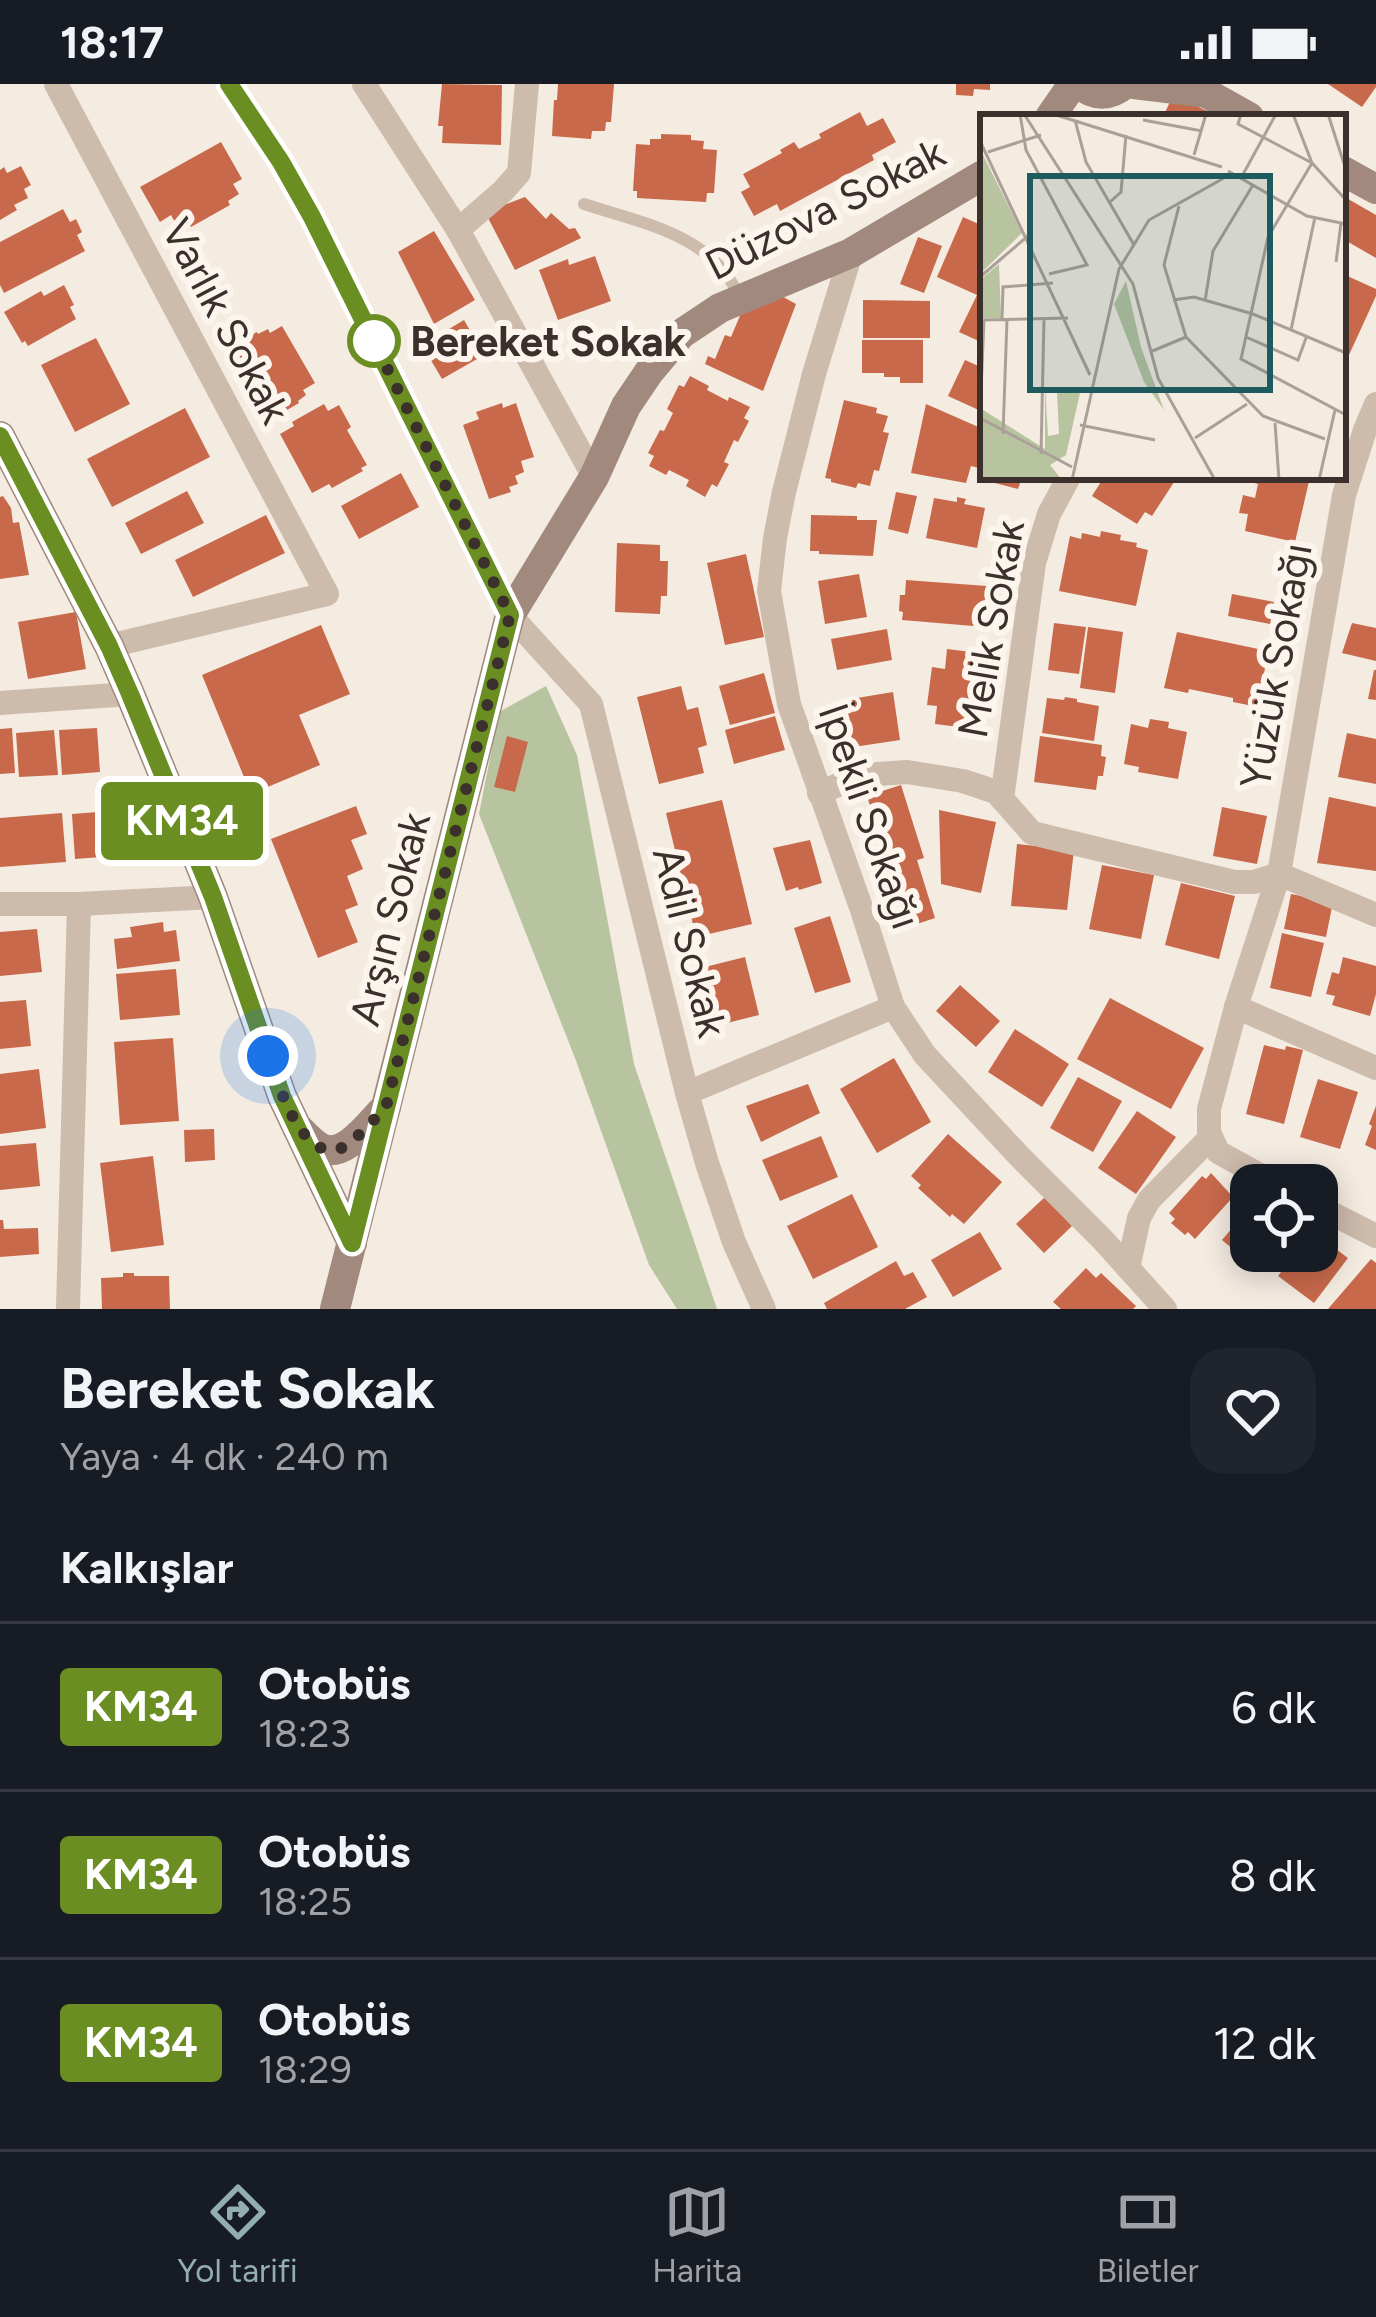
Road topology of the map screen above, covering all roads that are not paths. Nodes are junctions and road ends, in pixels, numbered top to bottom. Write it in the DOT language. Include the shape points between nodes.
graph roads {
  1 [pos="56,84"];
  2 [pos="229,84"];
  3 [pos="364,84"];
  4 [pos="527,84"];
  5 [pos="1104,86"];
  6 [pos="1204,87"];
  7 [pos="1055,114"];
  8 [pos="1078,114"];
  9 [pos="1244,114"];
  10 [pos="1346,173"];
  11 [pos="980,177"];
  12 [pos="1376,189"];
  13 [pos="584,204"];
  14 [pos="458,230"];
  15 [pos="851,253"];
  16 [pos="740,299"];
  17 [pos="1376,404"];
  18 [pos="0,436"];
  19 [pos="594,477"];
  20 [pos="1068,480"];
  21 [pos="510,615"];
  22 [pos="109,646"];
  23 [pos="130,694"];
  24 [pos="0,703"];
  25 [pos="819,793"];
  26 [pos="1001,799"];
  27 [pos="1280,874"];
  28 [pos="213,897"];
  29 [pos="0,904"];
  30 [pos="79,904"];
  31 [pos="1376,916"];
  32 [pos="892,1007"];
  33 [pos="1236,1007"];
  34 [pos="1376,1068"];
  35 [pos="687,1093"];
  36 [pos="386,1107"];
  37 [pos="298,1128"];
  38 [pos="1211,1137"];
  39 [pos="1240,1164"];
  40 [pos="1338,1216"];
  41 [pos="1376,1236"];
  42 [pos="352,1243"];
  43 [pos="1128,1268"];
  44 [pos="68,1309"];
  45 [pos="335,1309"];
  46 [pos="764,1309"];
  47 [pos="1165,1309"];
  1 -- 22 [label="street, Varlık Sokak" via="327,594"];
  2 -- 21 [label="street, Adil Sokak" via="312,217"];
  3 -- 14 [label="street"];
  4 -- 14 [label="street" via="520,173"];
  5 -- 6 [label="street"];
  5 -- 7 [label="street"];
  5 -- 8 [label="street"];
  6 -- 9 [label="street"];
  10 -- 12 [label="street"];
  11 -- 15 [label="street, Düzova Sokak"];
  13 -- 16 [label="lane" via="678,235 719,264"];
  14 -- 19 [label="street"];
  15 -- 16 [label="street, Düzova Sokak"];
  15 -- 25 [label="street, İpekli Sokağı" via="784,493 769,591 789,704"];
  16 -- 19 [label="street, Düzova Sokak" via="681,334 626,406"];
  17 -- 27 [label="street, Yüzük Sokağı" via="1345,495"];
  18 -- 22 [label="street"];
  19 -- 21 [label="street, Düzova Sokak"];
  20 -- 26 [label="street, Melik Sokak" via="1034,563"];
  21 -- 35 [label="street, Adil Sokak" via="591,704"];
  21 -- 36 [label="street, Arşın Sokak"];
  22 -- 23 [label="street"];
  23 -- 24 [label="street"];
  23 -- 28 [label="street"];
  25 -- 26 [label="street" via="907,772 987,787"];
  25 -- 32 [label="street, İpekli Sokağı"];
  26 -- 27 [label="street" via="1032,833 1234,882"];
  27 -- 31 [label="street"];
  27 -- 33 [label="street, Yüzük Sokağı"];
  28 -- 30 [label="street"];
  28 -- 37 [label="street"];
  29 -- 30 [label="street"];
  30 -- 44 [label="street"];
  32 -- 35 [label="street"];
  32 -- 43 [label="street, İpekli Sokağı" via="925,1055"];
  33 -- 34 [label="street"];
  33 -- 38 [label="street, Yüzük Sokağı" via="1209,1109"];
  35 -- 46 [label="street, Adil Sokak"];
  36 -- 37 [label="street" via="335,1150"];
  36 -- 42 [label="street, Arşın Sokak"];
  37 -- 42 [label="street"];
  38 -- 39 [label="street" via="1218,1152"];
  38 -- 43 [label="street" via="1150,1200"];
  40 -- 41 [label="street"];
  42 -- 45 [label="street, Arşın Sokak"];
  43 -- 47 [label="street, İpekli Sokağı"];
}
